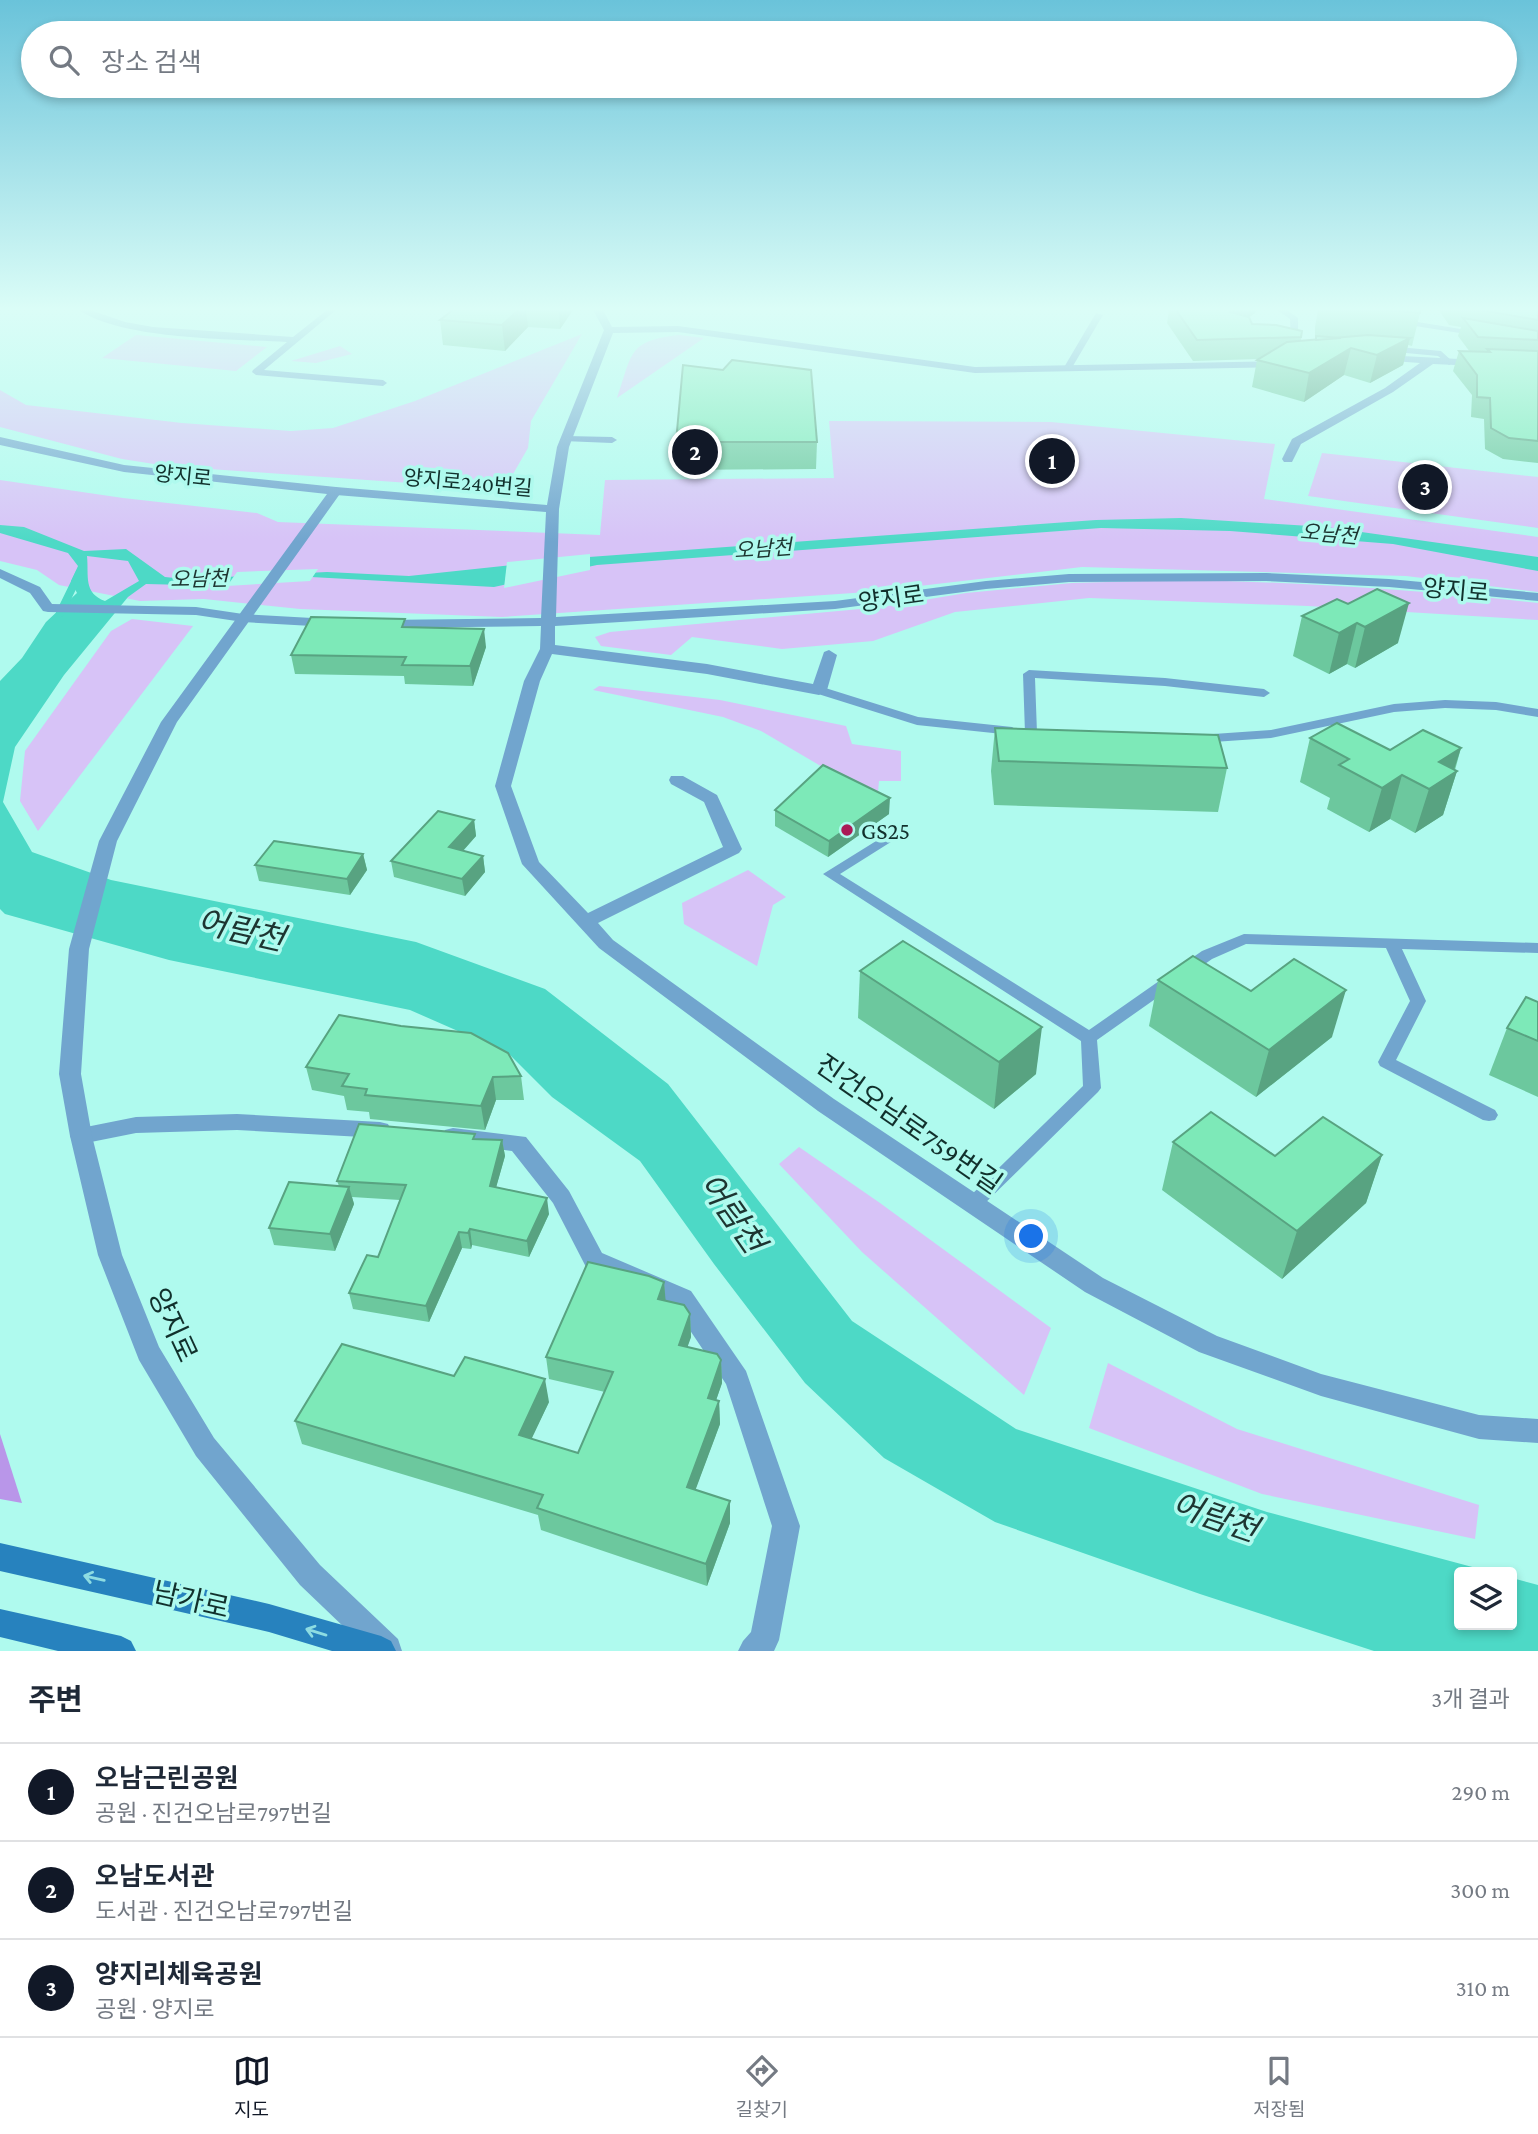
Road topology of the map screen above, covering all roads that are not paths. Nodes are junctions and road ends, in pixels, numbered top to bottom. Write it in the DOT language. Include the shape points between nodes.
graph roads {
  1 [pos="587,387"];
  2 [pos="1393,387"];
  3 [pos="566,439"];
  4 [pos="612,440"];
  5 [pos="0,441"];
  6 [pos="1288,459"];
  7 [pos="336,491"];
  8 [pos="552,509"];
  9 [pos="0,573"];
  10 [pos="1538,597"];
  11 [pos="243,618"];
  12 [pos="549,622"];
  13 [pos="547,649"];
  14 [pos="830,655"];
  15 [pos="819,690"];
  16 [pos="1264,693"];
  17 [pos="1538,713"];
  18 [pos="1180,740"];
  19 [pos="677,780"];
  20 [pos="889,837"];
  21 [pos="585,922"];
  22 [pos="1392,944"];
  23 [pos="1538,948"];
  24 [pos="1089,1038"];
  25 [pos="1489,1115"];
  26 [pos="398,1131"];
  27 [pos="425,1134"];
  28 [pos="81,1136"];
  29 [pos="972,1205"];
  30 [pos="1538,1431"];
  31 [pos="0,1557"];
  32 [pos="0,1623"];
  33 [pos="121,1651"];
  34 [pos="381,1651"];
  35 [pos="391,1651"];
  36 [pos="753,1651"];
  1 -- 3 [label="street, 양지로240번길"];
  2 -- 6 [label="street" via="1296,442"];
  3 -- 4 [label="lane"];
  3 -- 8 [label="street, 양지로240번길"];
  5 -- 7 [label="street, 양지로" via="74,461 160,474"];
  7 -- 8 [label="street, 양지로240번길"];
  7 -- 11 [label="street"];
  8 -- 12 [label="street, 진건오남로759번길"];
  9 -- 11 [label="street, 양지로" via="35,590 48,608 196,611"];
  10 -- 12 [label="street, 양지로" via="1266,577 1069,578 835,605"];
  11 -- 12 [label="street, 양지로" via="355,623"];
  11 -- 28 [label="street, 양지로" via="169,722 108,841 79,949 70,1074"];
  12 -- 13 [label="street, 진건오남로759번길"];
  13 -- 15 [label="street" via="707,669"];
  13 -- 21 [label="street, 진건오남로759번길" via="532,681 503,786 531,864"];
  14 -- 15 [label="street"];
  15 -- 16 [label="lane" via="916,721 1038,734 1029,674"];
  17 -- 18 [label="lane" via="1496,706 1432,705 1395,708 1270,734"];
  19 -- 21 [label="street" via="711,799 733,849"];
  20 -- 24 [label="lane" via="830,874"];
  21 -- 29 [label="street, 진건오남로759번길" via="606,944 826,1105"];
  22 -- 23 [label="lane"];
  22 -- 24 [label="lane" via="1244,939 1207,955"];
  22 -- 25 [label="lane" via="1418,1001 1386,1062"];
  24 -- 29 [label="lane" via="1092,1088"];
  26 -- 28 [label="street" via="237,1122 136,1125"];
  27 -- 36 [label="street" via="518,1143 561,1197 594,1260 682,1298 737,1379 786,1525 764,1640"];
  28 -- 35 [label="street, 양지로" via="110,1255 148,1352 205,1447 310,1575"];
  29 -- 30 [label="street, 진건오남로759번길" via="1079,1278 1208,1344 1321,1385 1479,1427"];
  34 -- 31 [label="main road, 남가로, one-way" via="269,1618"];
  32 -- 33 [label="main road"];
}
